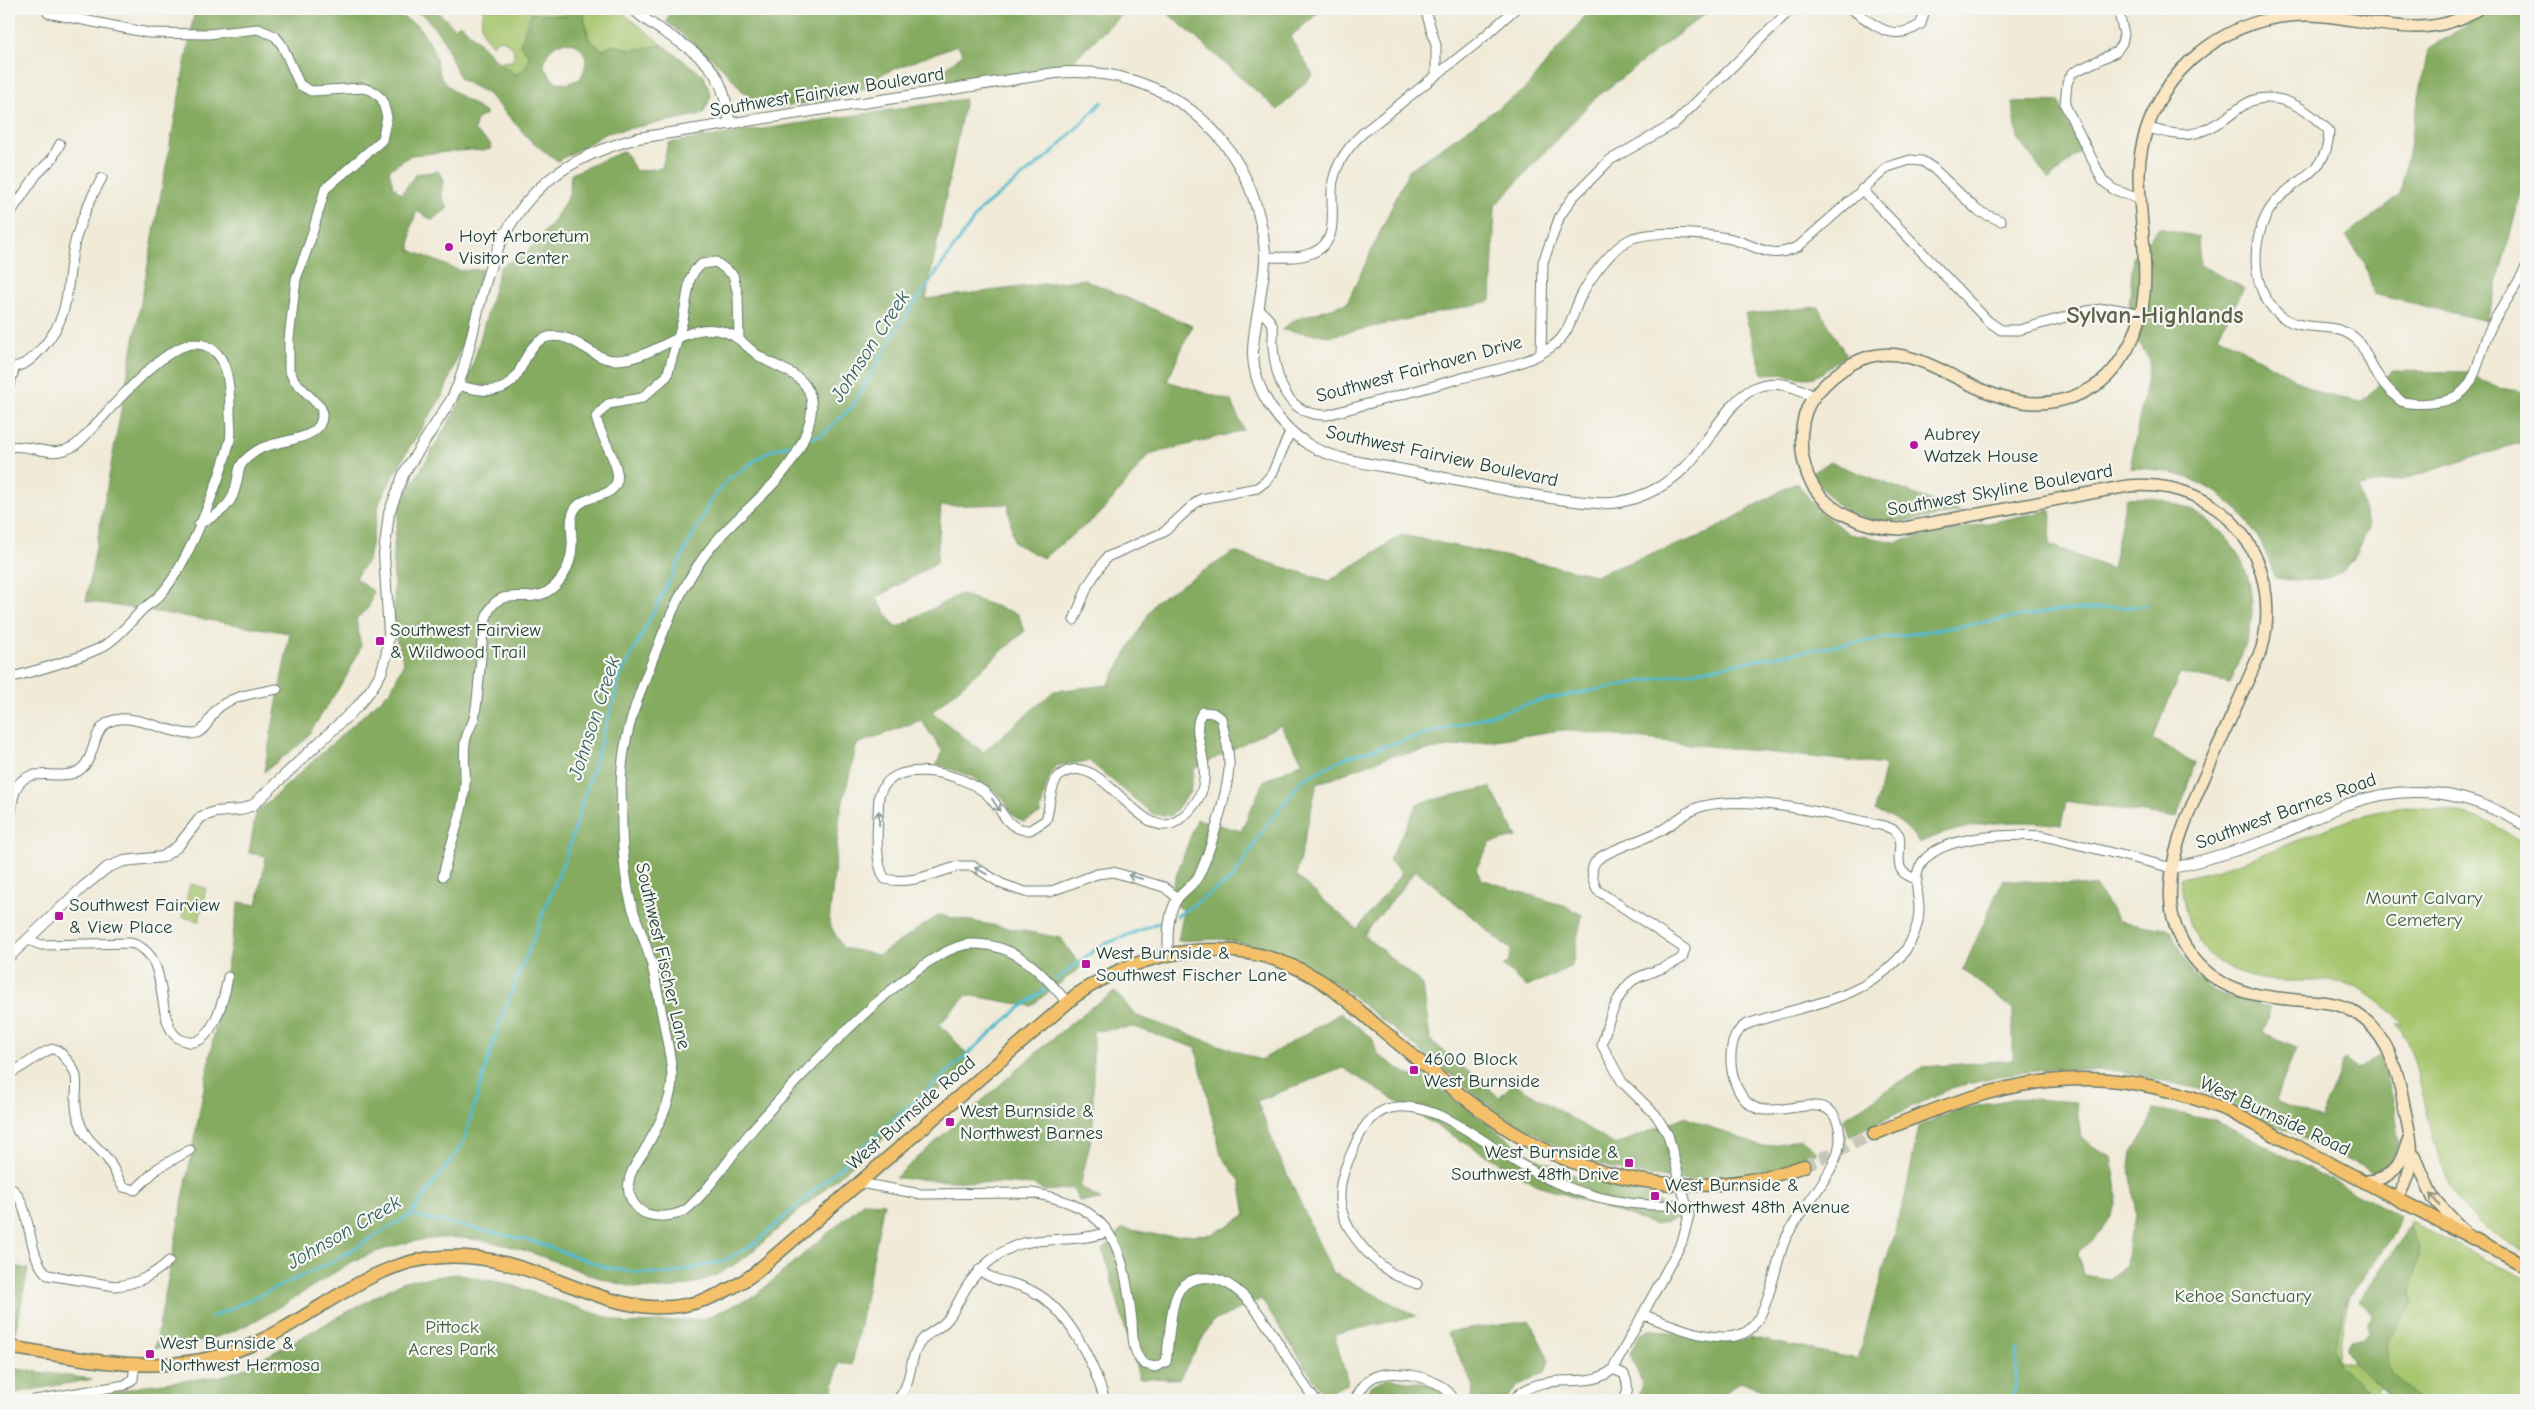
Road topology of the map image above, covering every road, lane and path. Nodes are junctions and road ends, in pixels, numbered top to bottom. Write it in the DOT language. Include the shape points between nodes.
graph roads {
  1 [pos="633,9"];
  2 [pos="1425,9"];
  3 [pos="1515,9"];
  4 [pos="1791,9"];
  5 [pos="1850,9"];
  6 [pos="1924,9"];
  7 [pos="2118,9"];
  8 [pos="2478,9"];
  9 [pos="48,13"];
  10 [pos="1436,75"];
  11 [pos="730,124"];
  12 [pos="2148,128"];
  13 [pos="60,144"];
  14 [pos="102,178"];
  15 [pos="1862,189"];
  16 [pos="2140,200"];
  17 [pos="9,215"];
  18 [pos="2001,221"];
  19 [pos="1266,257"];
  20 [pos="2526,267"];
  21 [pos="1259,309"];
  22 [pos="2142,314"];
  23 [pos="677,339"];
  24 [pos="739,339"];
  25 [pos="1541,352"];
  26 [pos="12,364"];
  27 [pos="458,384"];
  28 [pos="9,386"];
  29 [pos="1814,396"];
  30 [pos="1290,432"];
  31 [pos="9,447"];
  32 [pos="199,524"];
  33 [pos="1074,620"];
  34 [pos="9,678"];
  35 [pos="276,688"];
  36 [pos="9,826"];
  37 [pos="2526,826"];
  38 [pos="2173,868"];
  39 [pos="443,876"];
  40 [pos="1917,879"];
  41 [pos="1178,898"];
  42 [pos="29,940"];
  43 [pos="1168,954"];
  44 [pos="9,958"];
  45 [pos="228,977"];
  46 [pos="1067,1002"];
  47 [pos="9,1073"];
  48 [pos="1874,1134"];
  49 [pos="2409,1137"];
  50 [pos="190,1150"];
  51 [pos="1804,1166"];
  52 [pos="2368,1181"];
  53 [pos="860,1183"];
  54 [pos="1682,1186"];
  55 [pos="9,1187"];
  56 [pos="2398,1197"];
  57 [pos="1687,1204"];
  58 [pos="1107,1232"];
  59 [pos="2469,1234"];
  60 [pos="169,1261"];
  61 [pos="2526,1266"];
  62 [pos="979,1270"];
  63 [pos="1417,1284"];
  64 [pos="1644,1315"];
  65 [pos="9,1347"];
  66 [pos="135,1365"];
  67 [pos="1614,1369"];
  68 [pos="35,1400"];
  69 [pos="897,1400"];
  70 [pos="1105,1400"];
  71 [pos="1316,1400"];
  72 [pos="1355,1400"];
  73 [pos="1454,1400"];
  74 [pos="1513,1400"];
  75 [pos="1623,1400"];
  1 -- 11 [label="street" via="710,68 722,88"];
  2 -- 10 [label="street" via="1436,44"];
  3 -- 10 [label="street"];
  4 -- 25 [label="street" via="1674,124 1610,160 1573,197 1560,216 1543,262"];
  5 -- 6 [label="street" via="1890,34 1911,31 1921,24"];
  7 -- 16 [label="street" via="2124,34 2122,43 2116,52 2072,73 2067,83 2065,105 2103,181 2112,189"];
  8 -- 12 [label="main road, Southwest Skyline Boulevard" via="2454,22 2426,28 2312,16 2251,23 2215,40 2182,68 2161,98"];
  9 -- 32 [label="street" via="148,33 208,34 258,28 275,36 282,45 300,85 311,91 363,88 378,94 386,107 386,129 380,143 325,188 296,279 289,370 294,380 321,408 320,423 309,435 267,446 242,462 233,495 220,514"];
  10 -- 19 [label="street" via="1363,133 1348,149 1333,180 1333,227 1322,247 1301,256"];
  11 -- 19 [label="street, Southwest Fairview Boulevard" via="1055,73 1084,71 1123,77 1188,108 1225,143 1247,178 1257,204"];
  11 -- 27 [label="street, Southwest Fairview Boulevard" via="618,143 584,156 546,181 516,217 493,259"];
  12 -- 16 [label="main road, Southwest Skyline Boulevard" via="2139,173"];
  12 -- 20 [label="street" via="2190,134 2209,129 2249,102 2267,97 2284,100 2315,117 2329,131 2324,159 2311,174 2273,203 2262,225 2255,262 2261,290 2273,310 2287,320 2304,326 2326,326 2345,331 2357,339 2375,372 2401,402 2431,404 2462,395 2470,384 2493,323"];
  13 -- 17 [label="street"];
  14 -- 26 [label="street" via="82,217 75,240 63,317 28,363"];
  15 -- 18 [label="street" via="1888,167 1910,160 1922,161 1978,211"];
  15 -- 22 [label="street" via="1988,321 2001,330 2019,330 2110,308"];
  15 -- 25 [label="street, Southwest Fairhaven Drive" via="1799,246 1785,253 1774,254 1727,238 1659,234 1632,238 1594,274 1565,336"];
  16 -- 22 [label="main road, Southwest Skyline Boulevard" via="2145,286"];
  19 -- 21 [label="street, Southwest Fairview Boulevard"];
  21 -- 25 [label="street, Southwest Fairhaven Drive" via="1274,328 1275,367 1285,393 1308,414 1327,415 1516,364"];
  21 -- 30 [label="street, Southwest Fairview Boulevard" via="1253,354 1257,376 1271,408"];
  22 -- 29 [label="main road, Southwest Skyline Boulevard" via="2133,340 2113,371 2088,391 2067,399 2032,403 2007,398 1928,363 1896,356 1870,357 1855,362 1836,374"];
  23 -- 24 [label="street, Southwest Fischer Lane" via="691,332 712,329"];
  23 -- 24 [label="street" via="690,279 702,264 710,262 721,264 736,281"];
  23 -- 27 [label="street, Southwest Fischer Lane" via="647,354 618,360 603,358 567,338 549,337 534,347 518,375 500,389 484,391"];
  23 -- 39 [label="street" via="670,370 657,387 642,398 608,404 596,416 618,480 606,494 584,500 576,508 572,517 572,547 560,581 542,594 505,596 496,600 487,614 475,716 465,741 465,784 460,820 447,852"];
  24 -- 46 [label="street, Southwest Fischer Lane" via="758,356 801,380 810,394 811,413 793,462 775,484 717,538 691,575 667,622 640,691 626,742 621,776 624,870 657,985 672,1074 663,1114 629,1178 633,1203 651,1215 677,1215 686,1210 812,1063 886,996 938,955 970,944 1000,949 1033,964"];
  26 -- 28 [label="street"];
  27 -- 42 [label="street, Southwest Fairview Boulevard" via="404,473 392,502 384,554 388,645 381,672 367,696 252,805 202,817 178,846 163,857 124,861 108,867"];
  29 -- 30 [label="street, Southwest Fairview Boulevard" via="1791,385 1766,383 1754,387 1738,399 1692,460 1674,477 1646,494 1610,503 1554,498 1349,459 1316,449"];
  29 -- 38 [label="main road, Southwest Skyline Boulevard" via="1802,438 1803,459 1809,476 1818,492 1832,506 1866,525 1899,529 2119,487 2150,485 2189,492 2216,508 2238,527 2255,553 2263,574 2268,623 2260,653 2183,828"];
  30 -- 33 [label="street" via="1272,474 1257,488 1201,499 1164,532 1107,557 1088,585"];
  31 -- 32 [label="street" via="53,453 76,445 168,353 185,344 204,345 218,355 226,372 230,435"];
  32 -- 34 [label="street" via="174,578 160,596 116,637 101,647"];
  35 -- 36 [label="street" via="225,703 197,734 133,719 108,722 98,732 89,759 77,772 34,775 21,782 15,790"];
  37 -- 38 [label="street, Southwest Barnes Road" via="2467,799 2417,790 2392,792 2344,806 2233,852"];
  38 -- 40 [label="street, Southwest Barnes Road" via="2044,836 2008,835 1972,839 1934,853 1919,868"];
  38 -- 49 [label="main road, Southwest Skyline Boulevard" via="2171,906 2175,923 2192,956 2211,976 2236,991 2257,996 2336,1004 2351,1010 2371,1026 2388,1048 2396,1070"];
  40 -- 54 [label="street" via="1910,878 1901,870 1899,835 1885,826 1789,807 1736,803 1702,806 1660,831 1602,855 1593,865 1591,877 1597,890 1685,949 1682,958 1671,966 1634,979 1607,1022 1602,1045 1622,1082 1656,1115 1668,1135"];
  40 -- 64 [label="street" via="1918,923 1898,960 1863,985 1830,1002 1745,1026 1739,1029 1732,1041 1733,1074 1745,1100 1764,1110 1808,1104 1827,1110 1838,1127 1840,1142 1822,1183 1786,1236 1760,1317 1754,1326 1739,1335 1720,1338"];
  41 -- 41 [label="street, one-way" via="1164,887 1113,872 1042,892 1013,888 973,866 959,866 912,880 896,882 885,879 879,869 878,855 881,788 885,781 903,772 952,777 984,791 1013,827 1030,830 1046,820 1057,778 1063,772 1084,770 1093,773 1151,821 1168,826 1185,814 1199,796 1206,771 1198,718 1204,712 1213,713 1221,718 1229,773 1203,868 1193,886"];
  41 -- 43 [label="street" via="1168,934"];
  42 -- 44 [label="street, Southwest Fairview Boulevard"];
  42 -- 45 [label="street" via="41,945 131,943 144,948 157,968 172,1032 188,1042 200,1040 216,1020"];
  43 -- 46 [label="main road, West Burnside Road" via="1137,962 1102,978"];
  43 -- 54 [label="main road, West Burnside Road" via="1222,950 1266,957 1300,970 1331,988 1499,1122 1534,1144 1610,1174"];
  46 -- 53 [label="main road, West Burnside Road"];
  47 -- 50 [label="street" via="26,1066 48,1050 60,1052 76,1074 76,1107 83,1131 105,1156 123,1187 135,1190 158,1168"];
  48 -- 52 [label="main road, West Burnside Road" via="1961,1100 2006,1088 2075,1078 2120,1080 2186,1095 2229,1111"];
  49 -- 52 [label="main road" via="2401,1159 2390,1175"];
  49 -- 56 [label="main road, Southwest Skyline Boulevard" via="2412,1167"];
  59 -- 49 [label="main road, Southwest Skyline Boulevard, one-way" via="2433,1198"];
  51 -- 54 [label="main road, West Burnside Road" via="1741,1183"];
  52 -- 56 [label="main road, West Burnside Road"];
  53 -- 58 [label="street" via="920,1194 1032,1193 1050,1196 1092,1214"];
  53 -- 66 [label="main road, West Burnside Road" via="755,1273 734,1287 698,1303 664,1308 631,1306 499,1262 440,1257 404,1262 372,1274 280,1330 230,1353 180,1365"];
  54 -- 57 [label="street"];
  55 -- 60 [label="street" via="19,1197 40,1264 48,1275 126,1285 156,1273"];
  56 -- 59 [label="main road, West Burnside Road"];
  57 -- 63 [label="street" via="1660,1207 1603,1199 1580,1192 1539,1175 1436,1114 1410,1106 1387,1108 1366,1123 1359,1135 1341,1181 1339,1197 1342,1211 1366,1251 1391,1272"];
  57 -- 64 [label="street" via="1689,1215 1682,1242"];
  58 -- 62 [label="street" via="1095,1237 1023,1244"];
  58 -- 71 [label="street" via="1123,1265 1135,1350 1144,1364 1155,1367 1166,1362 1174,1305 1180,1288 1193,1279 1208,1277 1228,1283 1268,1324"];
  59 -- 61 [label="main road, West Burnside Road"];
  62 -- 69 [label="street" via="948,1319 924,1338 916,1349 907,1385"];
  62 -- 70 [label="street" via="991,1279 1031,1290 1051,1305 1095,1368"];
  64 -- 67 [label="street"];
  65 -- 66 [label="main road, West Burnside Road"];
  66 -- 68 [label="street" via="133,1379 124,1385"];
  67 -- 74 [label="street" via="1593,1379 1540,1383"];
  67 -- 75 [label="street" via="1624,1374 1628,1385"];
  72 -- 73 [label="street" via="1371,1378 1386,1375 1419,1376 1439,1384 1451,1393"];
}
